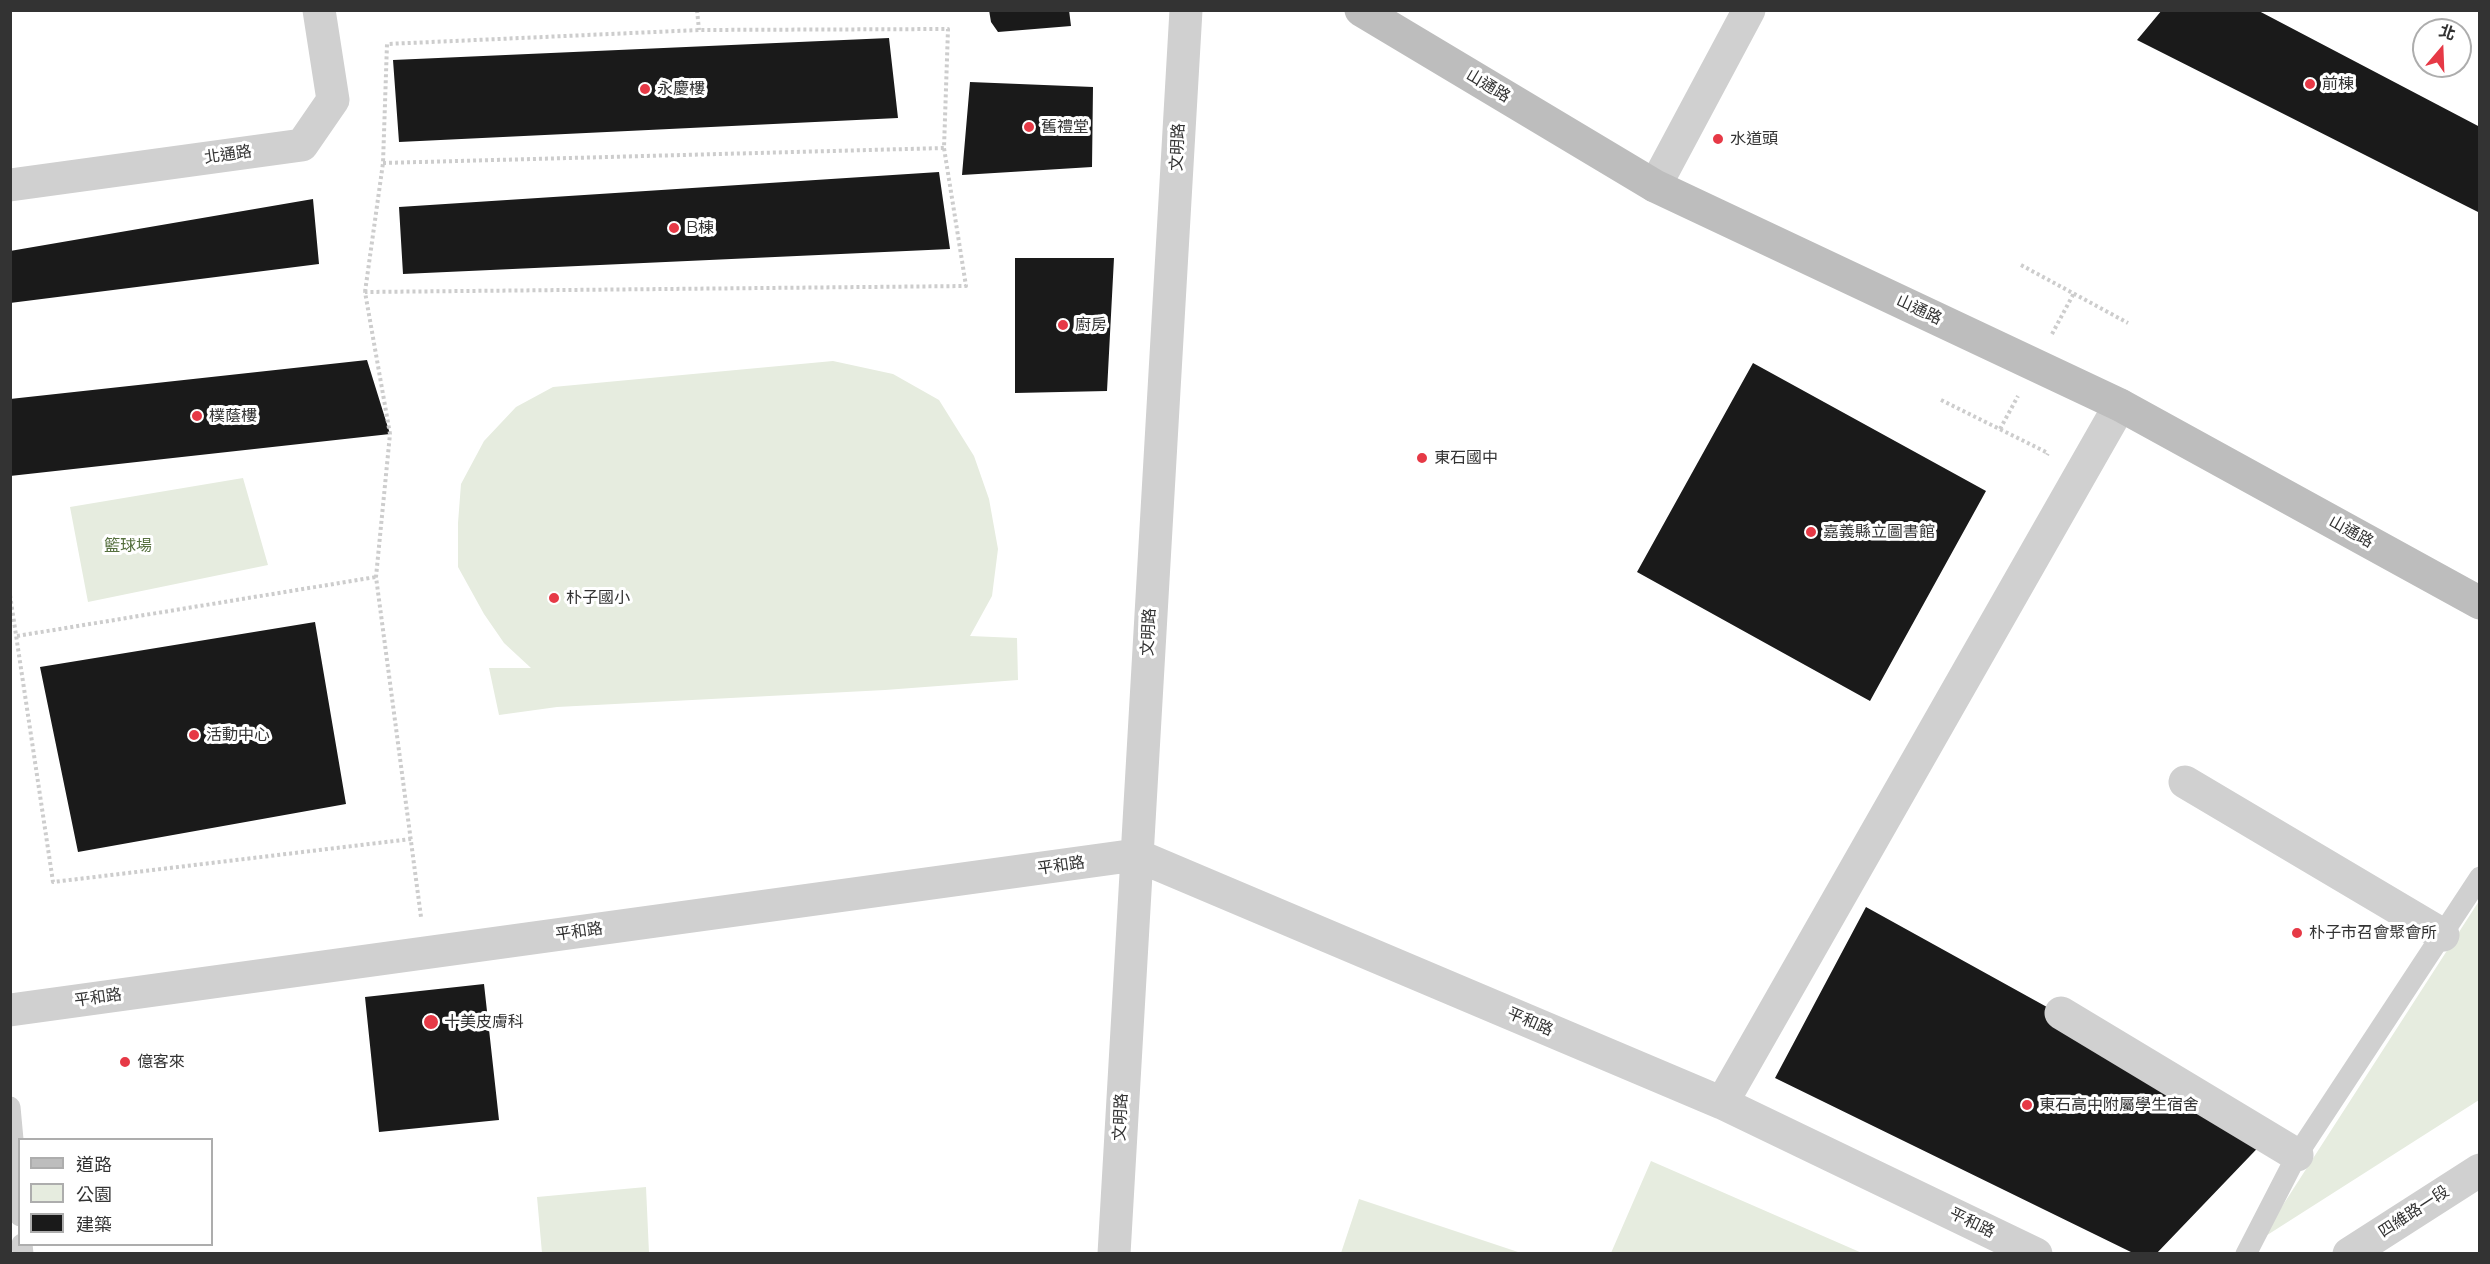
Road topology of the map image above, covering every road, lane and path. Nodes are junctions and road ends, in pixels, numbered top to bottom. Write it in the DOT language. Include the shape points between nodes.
graph roads {
  1 [pos="319,10"];
  2 [pos="697,10"];
  3 [pos="1186,10"];
  4 [pos="1361,10"];
  5 [pos="1749,10"];
  6 [pos="699,30"];
  7 [pos="944,148"];
  8 [pos="383,163"];
  9 [pos="10,185"];
  10 [pos="1655,186"];
  11 [pos="2022,264"];
  12 [pos="365,292"];
  13 [pos="2128,323"];
  14 [pos="1941,400"];
  15 [pos="2120,405"];
  16 [pos="2048,453"];
  17 [pos="376,577"];
  18 [pos="10,595"];
  19 [pos="2480,603"];
  20 [pos="17,636"];
  21 [pos="2185,782"];
  22 [pos="411,839"];
  23 [pos="1136,855"];
  24 [pos="2480,877"];
  25 [pos="2443,935"];
  26 [pos="425,953"];
  27 [pos="10,1010"];
  28 [pos="2061,1013"];
  29 [pos="1722,1104"];
  30 [pos="10,1107"];
  31 [pos="2297,1155"];
  32 [pos="2480,1170"];
  33 [pos="18,1194"];
  34 [pos="1114,1254"];
  35 [pos="2036,1254"];
  36 [pos="2246,1254"];
  37 [pos="2349,1254"];
  1 -- 9 [label="street, 北通路" via="333,100 302,145"];
  2 -- 6 [label="path"];
  3 -- 23 [label="street, 文明路"];
  4 -- 10 [label="main road, 山通路"];
  5 -- 10 [label="street"];
  6 -- 7 [label="path" via="948,29"];
  6 -- 8 [label="path" via="387,44"];
  7 -- 8 [label="path"];
  7 -- 12 [label="path" via="966,286"];
  8 -- 12 [label="path"];
  10 -- 15 [label="main road, 山通路"];
  11 -- 13 [label="path"];
  12 -- 17 [label="path" via="390,434"];
  14 -- 16 [label="path"];
  15 -- 19 [label="main road, 山通路"];
  15 -- 29 [label="street"];
  17 -- 20 [label="path"];
  17 -- 22 [label="path"];
  18 -- 20 [label="path"];
  20 -- 22 [label="path" via="53,882"];
  21 -- 25 [label="street"];
  22 -- 26 [label="path"];
  23 -- 26 [label="street, 平和路"];
  23 -- 29 [label="street, 平和路"];
  23 -- 34 [label="street, 文明路"];
  24 -- 25 [label="lane"];
  25 -- 31 [label="lane"];
  26 -- 27 [label="street, 平和路"];
  28 -- 31 [label="street"];
  29 -- 35 [label="street, 平和路"];
  30 -- 33 [label="lane"];
  31 -- 36 [label="lane"];
  32 -- 37 [label="street, 四維路一段"];
}
